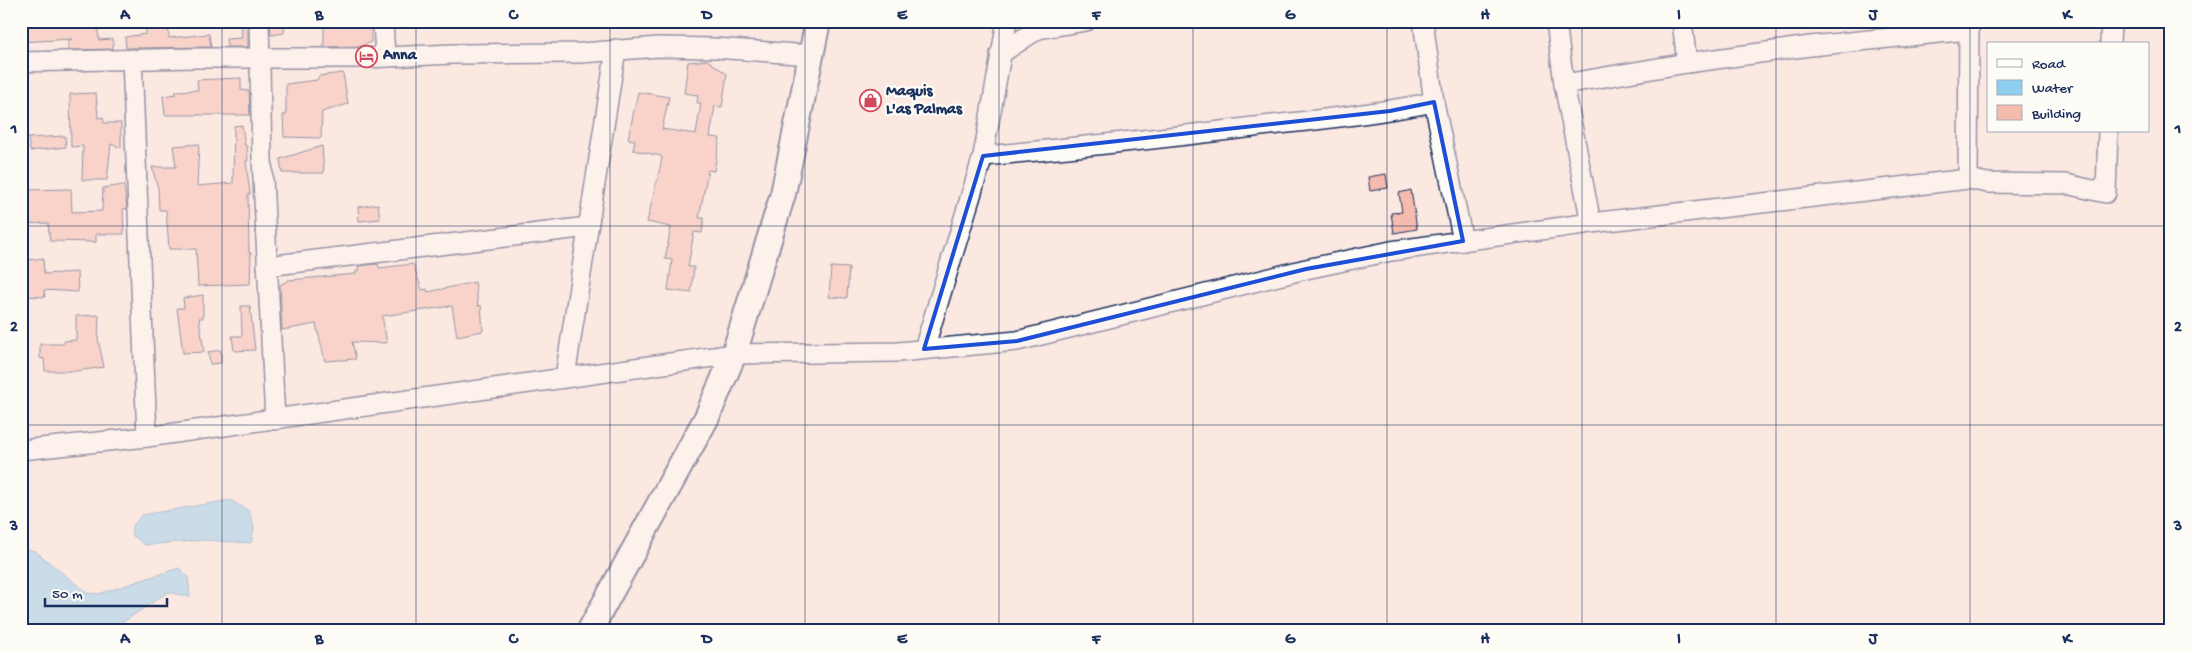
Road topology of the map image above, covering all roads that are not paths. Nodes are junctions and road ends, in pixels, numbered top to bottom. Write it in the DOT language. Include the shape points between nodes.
graph roads {
  1 [pos="259,21"];
  2 [pos="383,21"];
  3 [pos="818,21"];
  4 [pos="1007,21"];
  5 [pos="1086,21"];
  6 [pos="1423,21"];
  7 [pos="1556,21"];
  8 [pos="1682,21"];
  9 [pos="2111,21"];
  10 [pos="1034,25"];
  11 [pos="1968,26"];
  12 [pos="2110,42"];
  13 [pos="616,50"];
  14 [pos="1000,54"];
  15 [pos="810,55"];
  16 [pos="384,57"];
  17 [pos="260,58"];
  18 [pos="132,59"];
  19 [pos="21,62"];
  20 [pos="1687,63"];
  21 [pos="1564,84"];
  22 [pos="1434,102"];
  23 [pos="2108,132"];
  24 [pos="983,156"];
  25 [pos="1968,179"];
  26 [pos="1591,223"];
  27 [pos="588,227"];
  28 [pos="1463,241"];
  29 [pos="267,266"];
  30 [pos="924,349"];
  31 [pos="734,354"];
  32 [pos="564,377"];
  33 [pos="275,420"];
  34 [pos="147,437"];
  35 [pos="21,450"];
  36 [pos="590,630"];
  1 -- 17 [label="street"];
  2 -- 16 [label="street"];
  3 -- 15 [label="street"];
  4 -- 14 [label="street"];
  5 -- 10 [label="street"];
  6 -- 22 [label="street"];
  7 -- 21 [label="street"];
  8 -- 20 [label="street"];
  9 -- 12 [label="street"];
  10 -- 14 [label="street"];
  11 -- 20 [label="street"];
  11 -- 25 [label="street"];
  13 -- 15 [label="street" via="715,48"];
  13 -- 16 [label="street"];
  13 -- 27 [label="street"];
  14 -- 24 [label="street"];
  15 -- 31 [label="street" via="783,194"];
  16 -- 17 [label="street"];
  17 -- 18 [label="street"];
  17 -- 29 [label="street"];
  18 -- 19 [label="street"];
  18 -- 34 [label="street"];
  20 -- 21 [label="street"];
  21 -- 26 [label="street"];
  22 -- 24 [label="street" via="1331,119"];
  22 -- 28 [label="street"];
  23 -- 25 [label="street" via="2106,193 2066,184 1988,183"];
  24 -- 30 [label="street"];
  25 -- 26 [label="street"];
  26 -- 28 [label="street"];
  27 -- 29 [label="street"];
  27 -- 32 [label="street"];
  28 -- 30 [label="street" via="1391,251 1306,269 1017,341"];
  29 -- 33 [label="street"];
  30 -- 31 [label="street"];
  31 -- 32 [label="street"];
  31 -- 36 [label="street" via="707,417"];
  32 -- 33 [label="street"];
  33 -- 34 [label="street"];
  34 -- 35 [label="street"];
}
